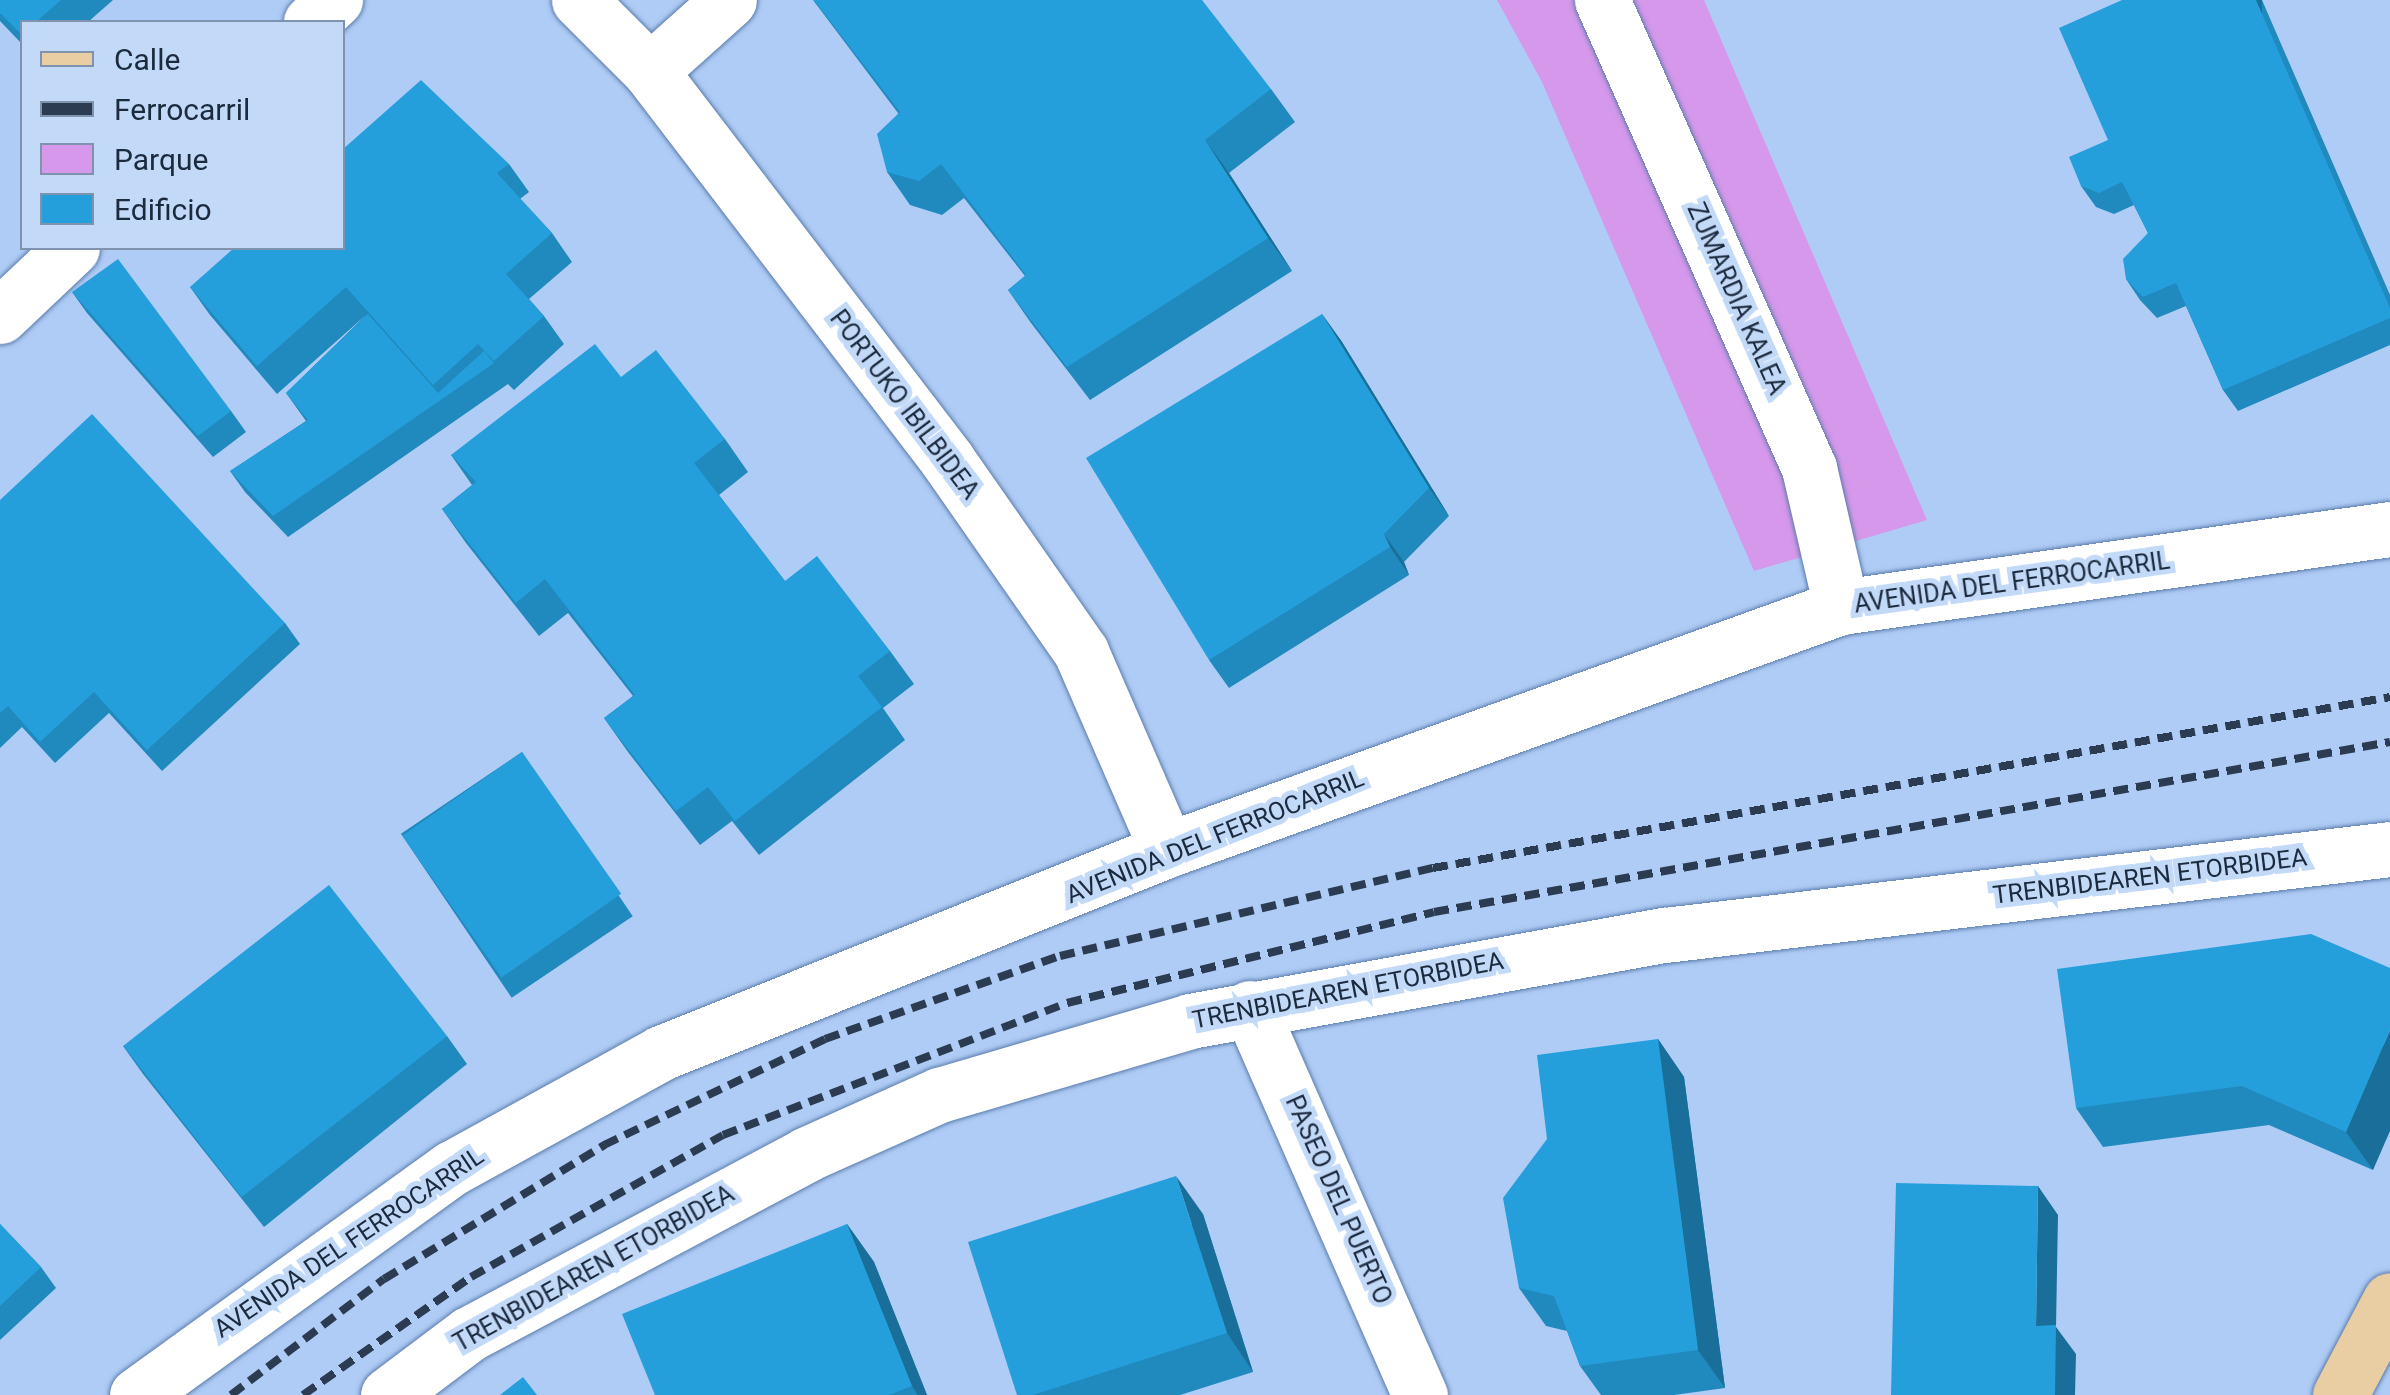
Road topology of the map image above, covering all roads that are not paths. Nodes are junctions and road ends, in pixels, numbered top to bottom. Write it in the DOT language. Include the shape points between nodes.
graph roads {
  1 [pos="335,0"];
  2 [pos="579,0"];
  3 [pos="729,0"];
  4 [pos="1602,0"];
  5 [pos="313,20"];
  6 [pos="650,71"];
  7 [pos="70,250"];
  8 [pos="0,316"];
  9 [pos="2390,529"];
  10 [pos="1841,607"];
  11 [pos="1167,850"];
  12 [pos="2390,850"];
  13 [pos="1250,1008"];
  14 [pos="2390,1300"];
  15 [pos="137,1395"];
  16 [pos="388,1395"];
  17 [pos="1420,1395"];
  18 [pos="2340,1395"];
  1 -- 5 [label="street"];
  2 -- 6 [label="street, PORTUKO IBILBIDEA"];
  3 -- 6 [label="street"];
  4 -- 10 [label="street, ZUMARDIA KALEA" via="1810,468"];
  6 -- 11 [label="street, PORTUKO IBILBIDEA" via="948,460 1080,652"];
  7 -- 8 [label="street"];
  9 -- 10 [label="street, AVENIDA DEL FERROCARRIL"];
  10 -- 11 [label="street, AVENIDA DEL FERROCARRIL"];
  11 -- 15 [label="street, AVENIDA DEL FERROCARRIL" via="661,1052 452,1168"];
  12 -- 13 [label="street, TRENBIDEAREN ETORBIDEA" via="1665,934"];
  13 -- 16 [label="street, TRENBIDEAREN ETORBIDEA" via="939,1095 807,1154 469,1334"];
  13 -- 17 [label="street, PASEO DEL PUERTO"];
  14 -- 18 [label="main road"];
}
